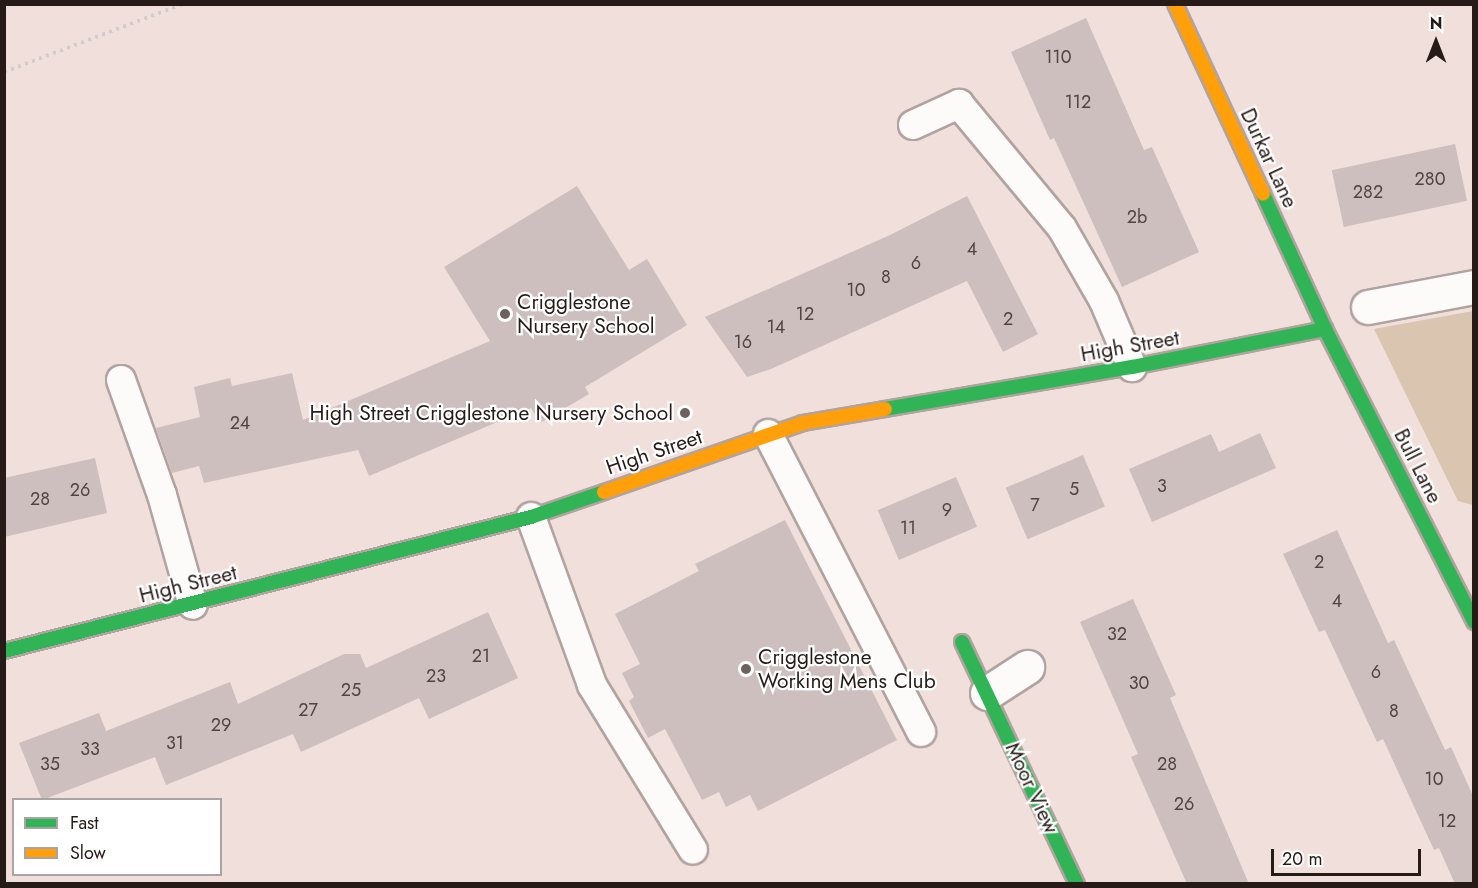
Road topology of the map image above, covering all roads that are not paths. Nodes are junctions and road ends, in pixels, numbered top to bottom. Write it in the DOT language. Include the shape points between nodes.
graph roads {
  1 [pos="1175,4"];
  2 [pos="913,125"];
  3 [pos="1473,287"];
  4 [pos="1368,307"];
  5 [pos="1324,329"];
  6 [pos="1132,367"];
  7 [pos="121,380"];
  8 [pos="768,434"];
  9 [pos="531,517"];
  10 [pos="193,605"];
  11 [pos="1473,620"];
  12 [pos="962,642"];
  13 [pos="4,651"];
  14 [pos="1028,667"];
  15 [pos="987,693"];
  16 [pos="921,732"];
  17 [pos="693,850"];
  18 [pos="1077,884"];
  1 -- 5 [label="street, Durkar Lane"];
  2 -- 6 [label="lane" via="959,104 974,120 1062,228 1104,301"];
  3 -- 4 [label="street"];
  5 -- 6 [label="street, High Street"];
  5 -- 11 [label="street, Bull Lane"];
  6 -- 8 [label="street, High Street" via="803,423"];
  7 -- 10 [label="lane" via="162,495"];
  8 -- 9 [label="street, High Street"];
  8 -- 16 [label="lane"];
  9 -- 10 [label="street, High Street"];
  9 -- 17 [label="lane" via="592,685"];
  10 -- 13 [label="street, High Street"];
  12 -- 15 [label="street, Moor View"];
  14 -- 15 [label="street"];
  15 -- 18 [label="street, Moor View"];
}
